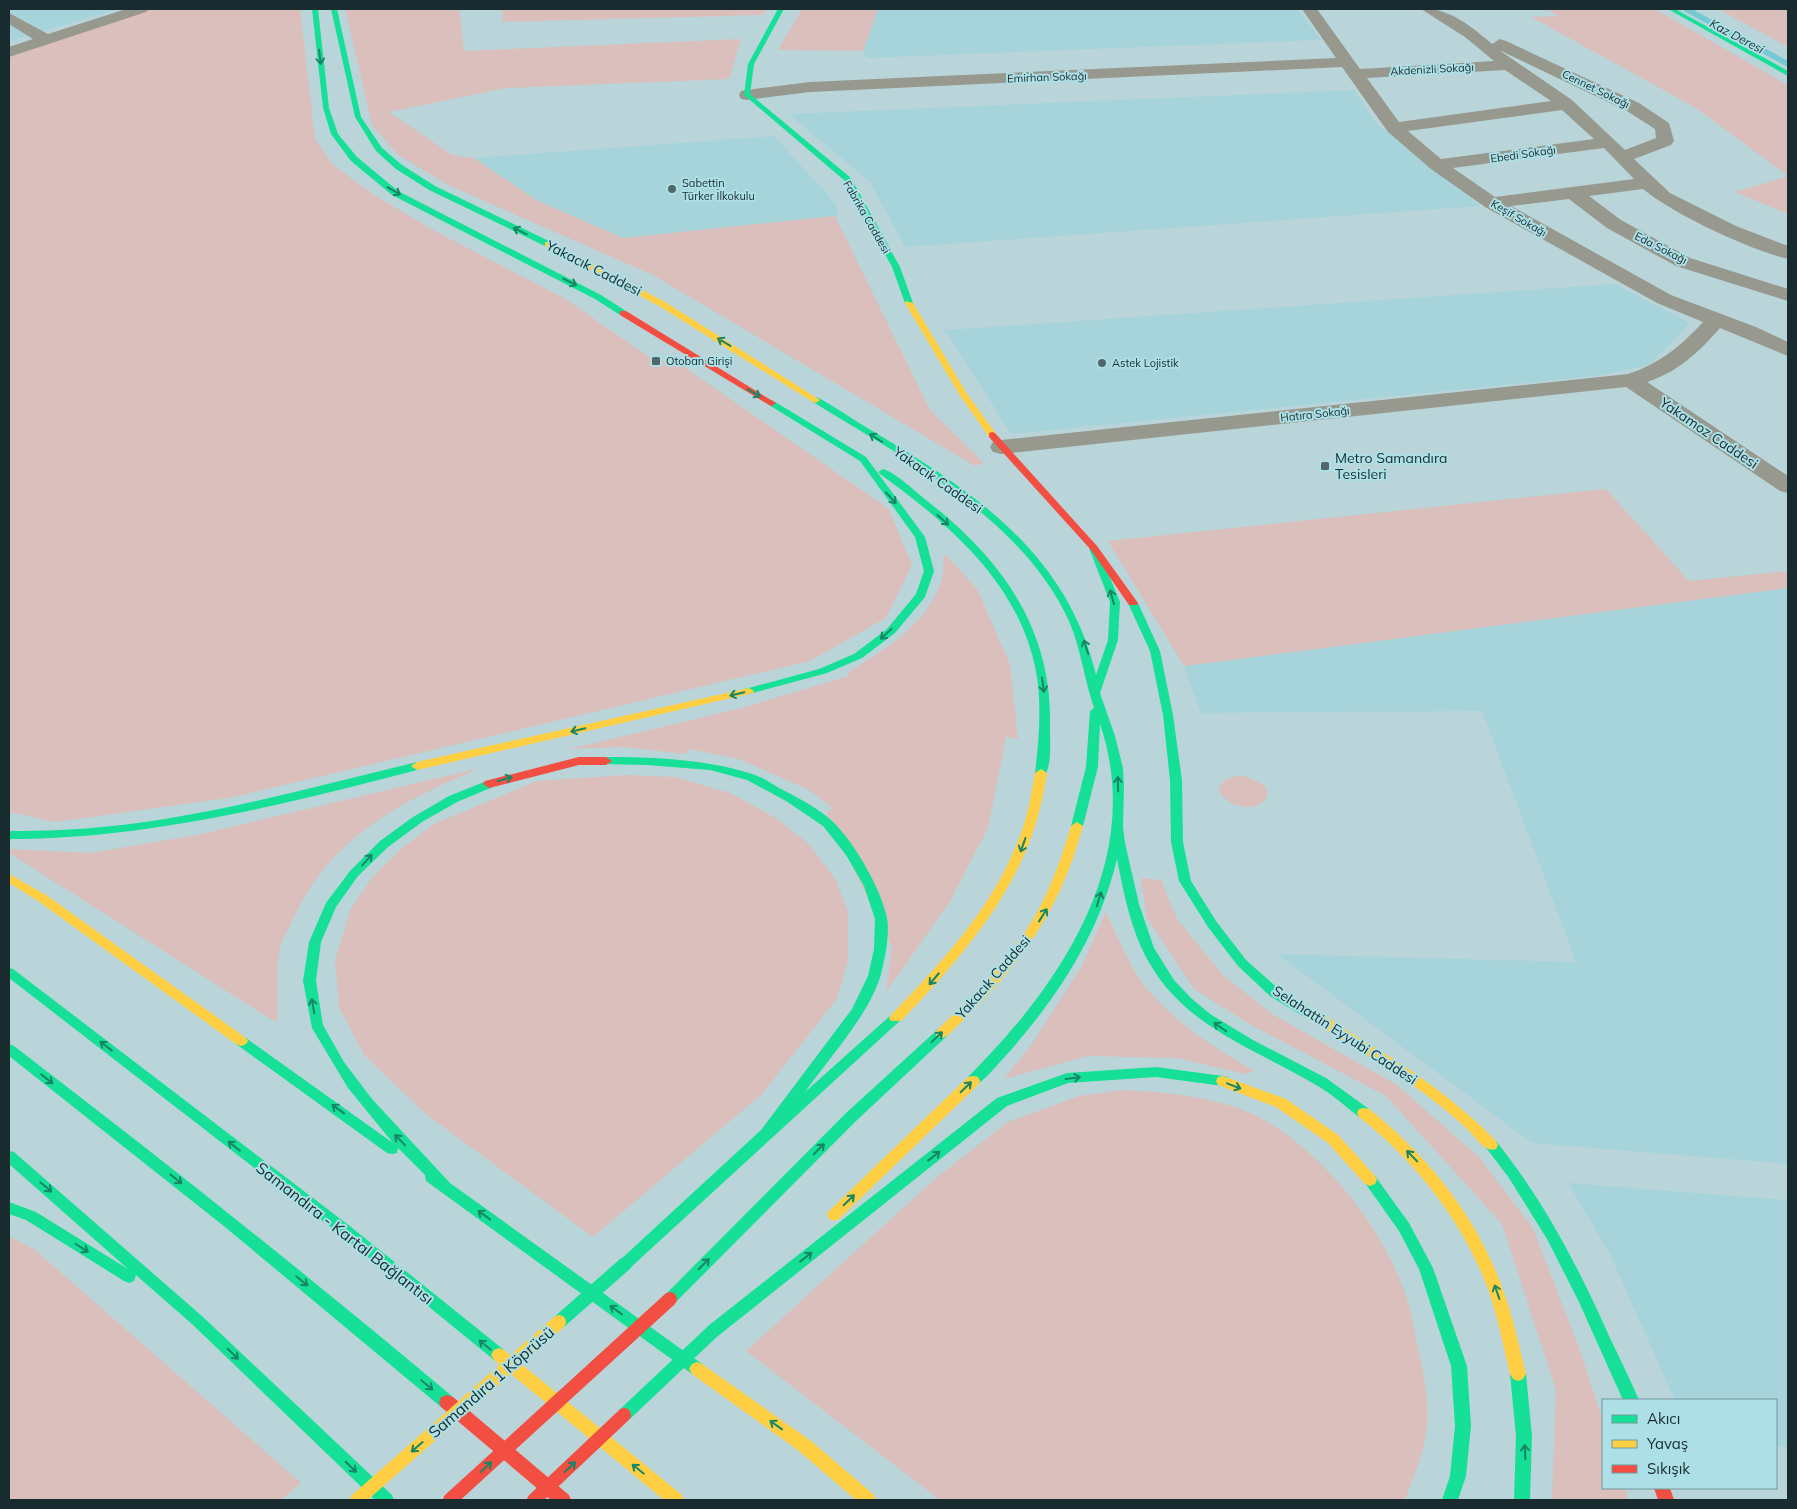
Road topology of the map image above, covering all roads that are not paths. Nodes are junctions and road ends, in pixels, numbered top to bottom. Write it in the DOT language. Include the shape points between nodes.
graph roads {
  1 [pos="141,9"];
  2 [pos="315,9"];
  3 [pos="334,9"];
  4 [pos="781,9"];
  5 [pos="1309,9"];
  6 [pos="1429,9"];
  7 [pos="1671,9"];
  8 [pos="9,18"];
  9 [pos="1472,34"];
  10 [pos="46,40"];
  11 [pos="9,52"];
  12 [pos="1508,65"];
  13 [pos="1352,68"];
  14 [pos="1788,74"];
  15 [pos="747,95"];
  16 [pos="1566,104"];
  17 [pos="1394,128"];
  18 [pos="1608,142"];
  19 [pos="1623,157"];
  20 [pos="1438,166"];
  21 [pos="1646,183"];
  22 [pos="1572,192"];
  23 [pos="1492,203"];
  24 [pos="1788,253"];
  25 [pos="1788,295"];
  26 [pos="1716,320"];
  27 [pos="1788,350"];
  28 [pos="1630,380"];
  29 [pos="1001,447"];
  30 [pos="863,459"];
  31 [pos="1788,486"];
  32 [pos="1094,548"];
  33 [pos="1095,695"];
  34 [pos="1117,833"];
  35 [pos="9,835"];
  36 [pos="9,878"];
  37 [pos="9,972"];
  38 [pos="9,1049"];
  39 [pos="767,1133"];
  40 [pos="9,1156"];
  41 [pos="446,1188"];
  42 [pos="9,1208"];
  43 [pos="826,1222"];
  44 [pos="805,1243"];
  45 [pos="624,1264"];
  46 [pos="198,1320"];
  47 [pos="714,1331"];
  48 [pos="1631,1399"];
  49 [pos="872,1498"];
  50 [pos="357,1500"];
  51 [pos="386,1500"];
  52 [pos="450,1500"];
  53 [pos="534,1500"];
  54 [pos="563,1500"];
  55 [pos="676,1500"];
  56 [pos="1450,1500"];
  57 [pos="1522,1500"];
  1 -- 10 [label="street"];
  2 -- 30 [label="main road, Yakacık Caddesi, one-way" via="329,122 342,146 380,182 598,297"];
  33 -- 3 [label="main road, Yakacık Caddesi, one-way" via="1090,660 1072,613 1029,554 972,501 646,295 432,188 398,166 362,128"];
  4 -- 15 [label="main road" via="751,64"];
  5 -- 13 [label="street, Keşif Sokağı"];
  6 -- 9 [label="street"];
  7 -- 14 [label="main road"];
  8 -- 10 [label="street"];
  9 -- 12 [label="street"];
  9 -- 19 [label="street, Cennet Sokağı" via="1512,48 1633,106 1663,127 1666,141"];
  10 -- 11 [label="street"];
  12 -- 13 [label="street, Akdenizli Sokağı"];
  12 -- 16 [label="street"];
  13 -- 15 [label="street, Emirhan Sokağı" via="810,87"];
  13 -- 17 [label="street, Keşif Sokağı"];
  15 -- 29 [label="main road, Fabrika Caddesi" via="848,180 896,267 906,300 963,394"];
  16 -- 17 [label="street"];
  16 -- 18 [label="street"];
  17 -- 20 [label="street, Keşif Sokağı"];
  18 -- 19 [label="street"];
  18 -- 20 [label="street, Ebedi Sokağı"];
  19 -- 21 [label="street"];
  20 -- 23 [label="street, Keşif Sokağı"];
  21 -- 22 [label="street"];
  21 -- 24 [label="street" via="1664,197 1729,230"];
  22 -- 23 [label="street"];
  22 -- 25 [label="street, Eda Sokağı" via="1614,224 1683,262"];
  23 -- 26 [label="street, Keşif Sokağı" via="1664,299"];
  26 -- 27 [label="street, Keşif Sokağı" via="1749,330"];
  26 -- 28 [label="street, Hatıra Sokağı" via="1686,354 1650,375"];
  28 -- 29 [label="street, Hatıra Sokağı"];
  28 -- 31 [label="street, Yakamoz Caddesi"];
  29 -- 32 [label="main road, Selahattin Eyyubi Caddesi"];
  30 -- 35 [label="main road, one-way" via="884,490 914,524 923,544 929,572 922,594 903,617 883,638 857,656 812,674 760,688 197,816 124,831 50,837"];
  30 -- 39 [label="main road, Yakacık Caddesi, one-way" via="944,520 994,573 1014,602 1039,661 1045,699 1040,784 1034,815 1019,858 975,930 920,996 857,1057"];
  33 -- 32 [label="main road, one-way" via="1113,640 1115,602"];
  32 -- 48 [label="main road, Selahattin Eyyubi Caddesi" via="1134,604 1155,651 1168,715 1176,780 1177,842 1185,881 1212,924 1249,969 1275,993 1433,1092 1478,1131 1506,1164 1561,1249"];
  34 -- 33 [label="main road, one-way" via="1118,778 1109,734"];
  52 -- 33 [label="main road, Yakacık Caddesi, one-way, bridge" via="670,1298 851,1117 960,1016 1023,947 1050,903 1069,856 1092,767"];
  43 -- 34 [label="main road, one-way" via="1009,1046 1042,1004 1071,962 1098,903"];
  57 -- 34 [label="main road, one-way" via="1525,1461 1522,1402 1513,1343 1496,1289 1466,1226 1439,1186 1371,1117 1321,1081 1241,1041 1174,989 1152,957 1137,921"];
  41 -- 36 [label="main road, one-way" via="50,904"];
  55 -- 37 [label="main road, Samandıra - Kartal Bağlantısı, one-way" via="346,1231"];
  38 -- 54 [label="main road, one-way" via="345,1315"];
  41 -- 39 [label="main road, one-way" via="384,1124 339,1066 316,1022 311,990 311,952 328,911 345,884 371,854 420,817 467,792 508,778 579,761 647,761 710,766 751,777 827,823 851,853 870,886 881,919 880,949 874,976 858,1011"];
  39 -- 45 [label="main road, Yakacık Caddesi"];
  40 -- 46 [label="main road, one-way"];
  49 -- 41 [label="main road, one-way" via="805,1446"];
  42 -- 46 [label="main road, one-way" via="31,1216"];
  44 -- 47 [label="main road"];
  45 -- 50 [label="main road, Samandıra 1 Köprüsü, one-way, bridge"];
  46 -- 51 [label="main road, one-way"];
  53 -- 47 [label="main road, one-way, bridge"];
  47 -- 56 [label="main road, one-way" via="1002,1102 1067,1078 1156,1072 1219,1080 1281,1103 1333,1140 1370,1180 1404,1227 1426,1268 1459,1366 1463,1426 1458,1476"];
}
